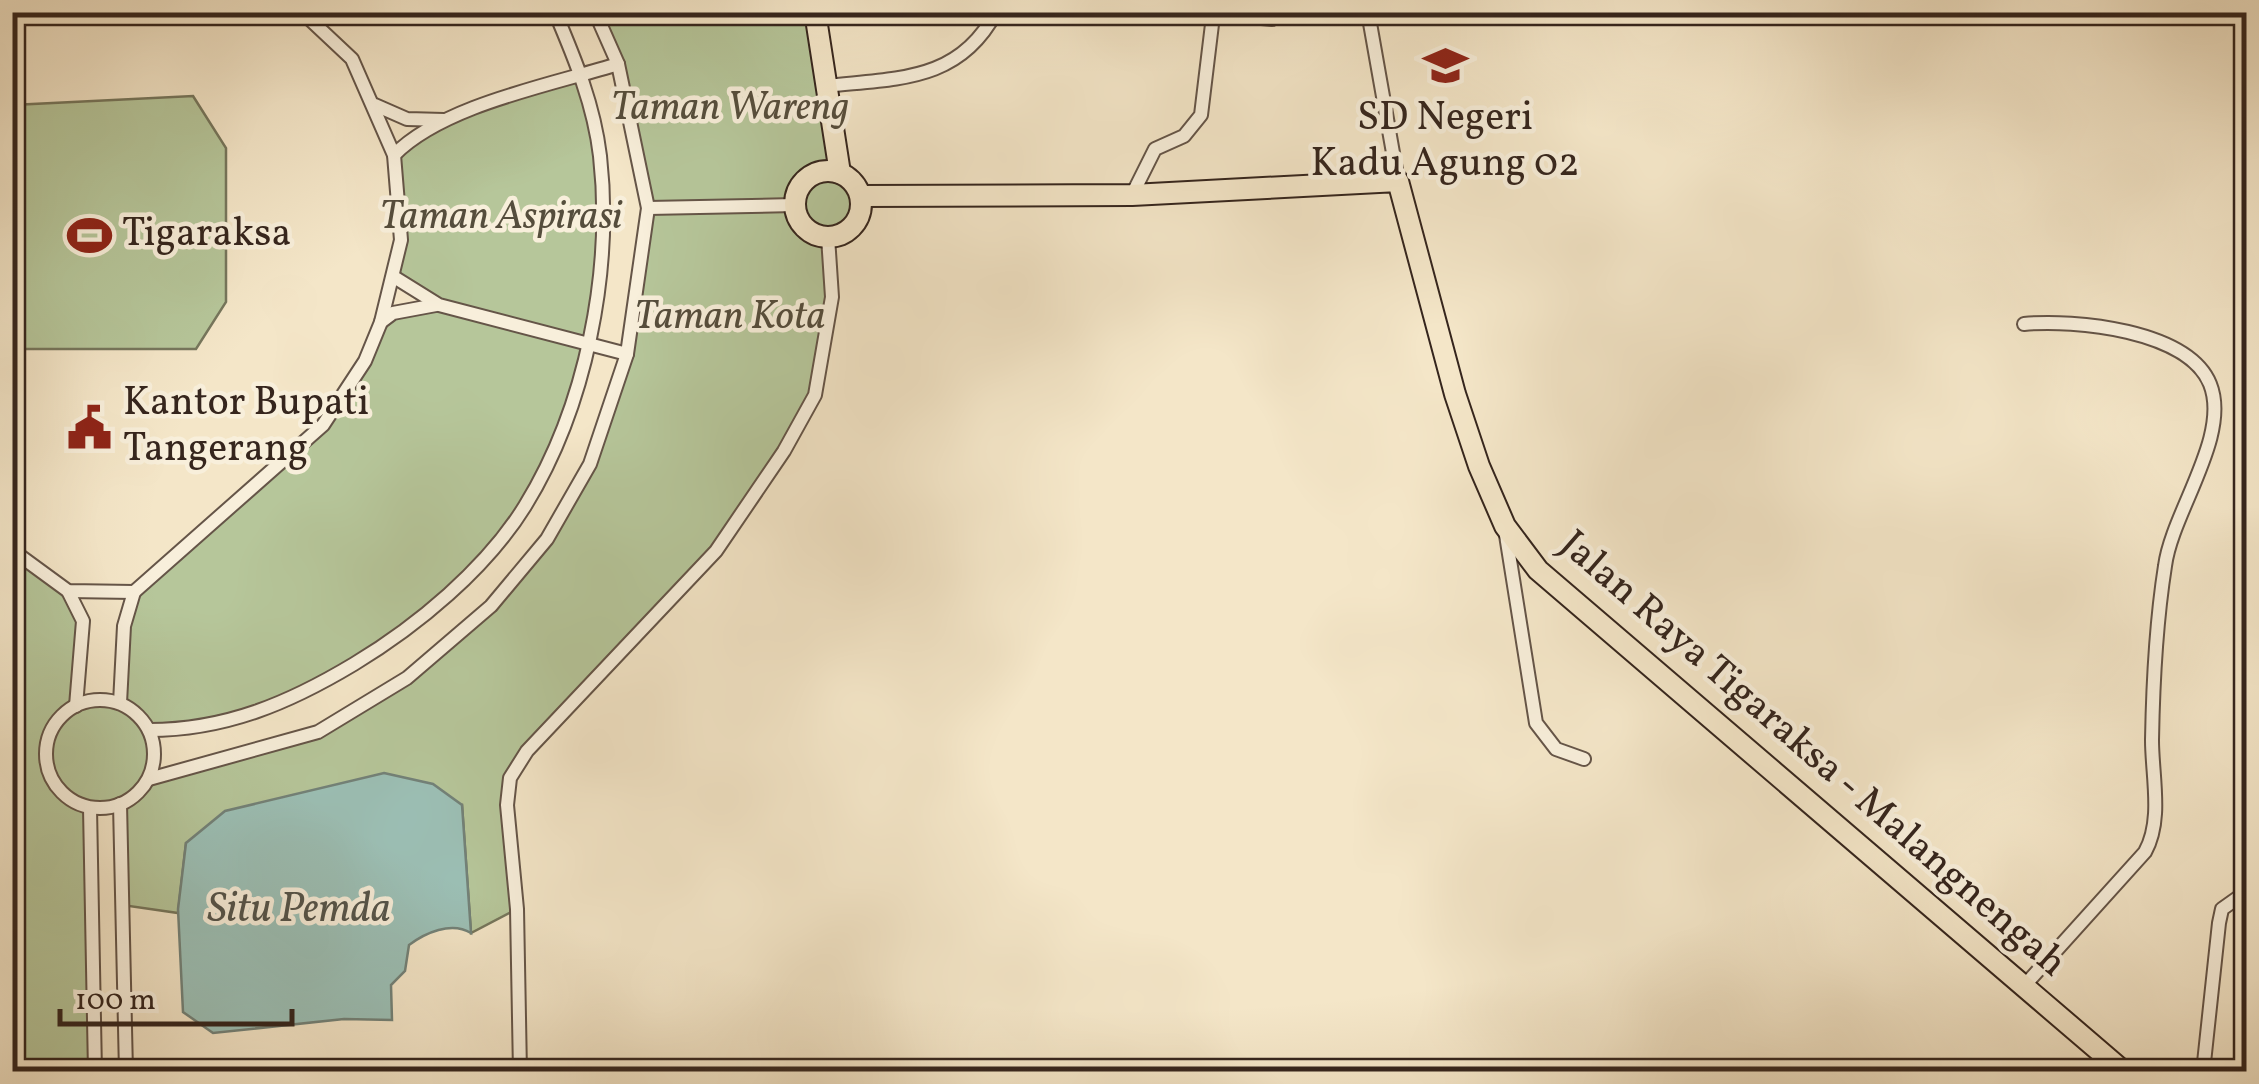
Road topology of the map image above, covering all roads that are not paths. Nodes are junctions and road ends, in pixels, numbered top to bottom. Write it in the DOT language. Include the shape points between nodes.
graph roads {
  1 [pos="302,12"];
  2 [pos="555,12"];
  3 [pos="596,12"];
  4 [pos="815,12"];
  5 [pos="996,12"];
  6 [pos="1198,12"];
  7 [pos="1368,12"];
  8 [pos="1214,16"];
  9 [pos="1272,19"];
  10 [pos="618,64"];
  11 [pos="582,75"];
  12 [pos="826,86"];
  13 [pos="374,104"];
  14 [pos="446,120"];
  15 [pos="394,156"];
  16 [pos="840,174"];
  17 [pos="1398,181"];
  18 [pos="1132,195"];
  19 [pos="861,196"];
  20 [pos="795,205"];
  21 [pos="648,208"];
  22 [pos="828,237"];
  23 [pos="394,277"];
  24 [pos="438,305"];
  25 [pos="381,322"];
  26 [pos="2024,324"];
  27 [pos="586,346"];
  28 [pos="627,354"];
  29 [pos="1505,526"];
  30 [pos="12,550"];
  31 [pos="68,592"];
  32 [pos="134,592"];
  33 [pos="120,704"];
  34 [pos="76,706"];
  35 [pos="149,730"];
  36 [pos="1584,759"];
  37 [pos="148,779"];
  38 [pos="120,804"];
  39 [pos="90,808"];
  40 [pos="2246,892"];
  41 [pos="2025,985"];
  42 [pos="95,1072"];
  43 [pos="126,1072"];
  44 [pos="520,1072"];
  45 [pos="2124,1072"];
  46 [pos="2204,1072"];
  1 -- 13 [label="street" via="352,59"];
  2 -- 11 [label="street"];
  3 -- 10 [label="street"];
  4 -- 12 [label="main road"];
  5 -- 12 [label="street" via="984,36 954,63"];
  6 -- 8 [label="street"];
  7 -- 17 [label="street"];
  8 -- 9 [label="street"];
  8 -- 18 [label="street" via="1201,115 1184,136 1155,149"];
  10 -- 11 [label="street"];
  10 -- 21 [label="street"];
  11 -- 14 [label="street"];
  11 -- 27 [label="street" via="600,156 602,247"];
  12 -- 16 [label="main road"];
  13 -- 14 [label="street" via="407,119"];
  13 -- 15 [label="street"];
  14 -- 15 [label="street"];
  15 -- 23 [label="street" via="401,240"];
  16 -- 19 [label="main road"];
  16 -- 20 [label="main road" via="809,177"];
  17 -- 18 [label="main road"];
  17 -- 29 [label="main road, Jalan Raya Tigaraksa - Malangnengah" via="1455,394"];
  18 -- 19 [label="main road"];
  19 -- 22 [label="main road" via="852,227"];
  20 -- 21 [label="street"];
  20 -- 22 [label="main road" via="805,228"];
  21 -- 28 [label="street"];
  22 -- 44 [label="street" via="832,297 815,395 784,451 716,552 527,751 510,778"];
  23 -- 24 [label="street"];
  23 -- 25 [label="street"];
  24 -- 25 [label="street" via="393,312"];
  24 -- 27 [label="street"];
  25 -- 32 [label="street" via="365,361 323,425"];
  26 -- 41 [label="street" via="2070,322 2144,334 2186,358 2210,382 2215,408 2165,560 2152,738 2155,834"];
  27 -- 28 [label="street"];
  27 -- 35 [label="street" via="569,413 526,506 470,572 386,645 297,698 244,718"];
  28 -- 37 [label="street" via="590,464 547,539 492,606 407,678 318,732"];
  29 -- 36 [label="street" via="1536,723 1556,749"];
  29 -- 41 [label="main road, Jalan Raya Tigaraksa - Malangnengah" via="1569,600"];
  30 -- 31 [label="street"];
  31 -- 32 [label="street"];
  31 -- 34 [label="street" via="83,621"];
  32 -- 33 [label="street" via="124,626"];
  33 -- 34 [label="street"];
  33 -- 35 [label="street"];
  34 -- 39 [label="street" via="51,732 48,769 70,799"];
  35 -- 37 [label="street" via="154,746"];
  37 -- 38 [label="street"];
  38 -- 39 [label="street"];
  38 -- 43 [label="street"];
  39 -- 42 [label="street"];
  40 -- 46 [label="street" via="2222,908"];
  41 -- 45 [label="main road, Jalan Raya Tigaraksa - Malangnengah"];
}
